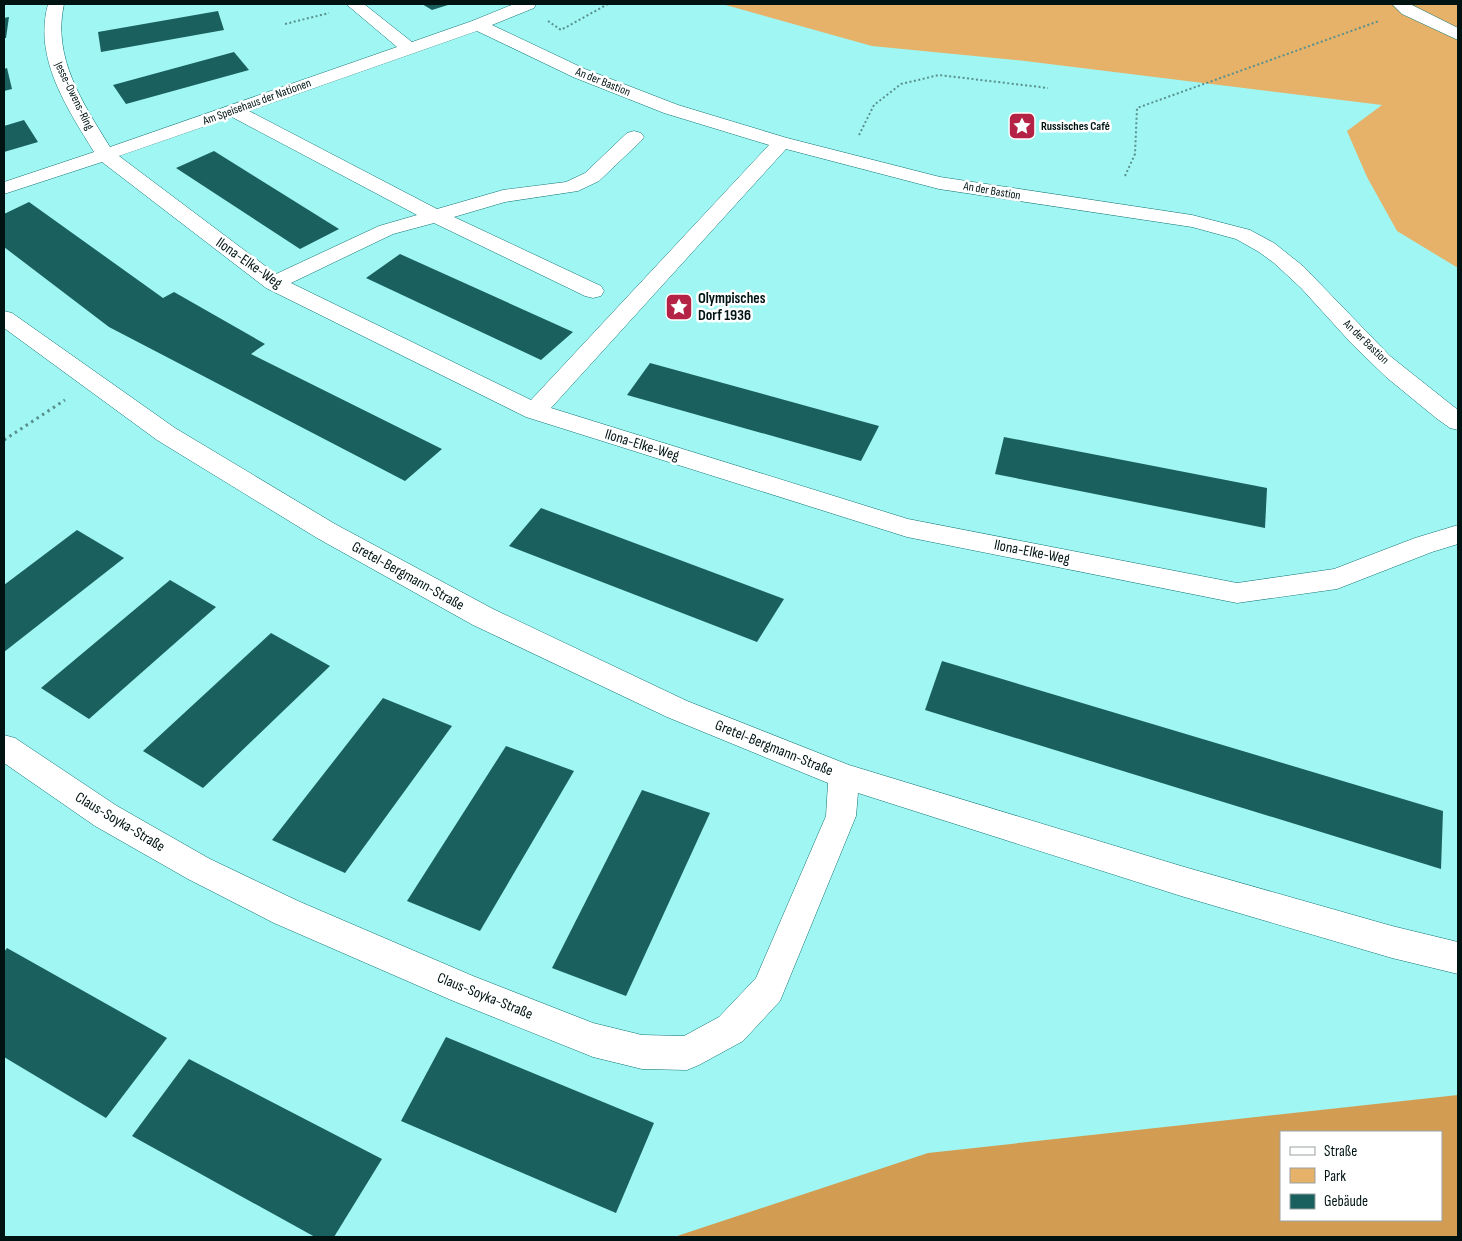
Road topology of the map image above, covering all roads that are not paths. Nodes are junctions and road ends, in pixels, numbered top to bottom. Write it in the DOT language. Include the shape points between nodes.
graph roads {
  1 [pos="56,4"];
  2 [pos="528,4"];
  3 [pos="355,5"];
  4 [pos="1404,7"];
  5 [pos="478,25"];
  6 [pos="1458,35"];
  7 [pos="408,48"];
  8 [pos="233,110"];
  9 [pos="634,137"];
  10 [pos="780,142"];
  11 [pos="105,155"];
  12 [pos="4,188"];
  13 [pos="274,283"];
  14 [pos="594,291"];
  15 [pos="4,318"];
  16 [pos="534,411"];
  17 [pos="1458,422"];
  18 [pos="1458,534"];
  19 [pos="4,747"];
  20 [pos="844,776"];
  21 [pos="1458,958"];
  1 -- 11 [label="street, Jesse-Owens-Ring" via="52,22 57,65 78,110"];
  2 -- 5 [label="street, Am Speisehaus der Nationen"];
  3 -- 7 [label="street"];
  4 -- 6 [label="street"];
  5 -- 7 [label="street, Am Speisehaus der Nationen"];
  5 -- 10 [label="street, An der Bastion" via="579,73 671,109"];
  7 -- 8 [label="street, Am Speisehaus der Nationen"];
  8 -- 11 [label="street, Am Speisehaus der Nationen"];
  8 -- 14 [label="street" via="409,204"];
  9 -- 13 [label="street" via="592,176 571,187 503,196 386,230"];
  10 -- 16 [label="street" via="777,149"];
  10 -- 17 [label="street, An der Bastion" via="939,183 1221,226 1251,238 1278,255 1314,288 1359,339 1430,402"];
  11 -- 12 [label="street, Am Speisehaus der Nationen"];
  11 -- 13 [label="street, Ilona-Elke-Weg"];
  13 -- 16 [label="street, Ilona-Elke-Weg"];
  15 -- 20 [label="street, Gretel-Bergmann-Straße" via="166,434 326,531 483,617 677,709"];
  16 -- 18 [label="street, Ilona-Elke-Weg" via="907,528 1238,593 1337,579"];
  19 -- 20 [label="street, Claus-Soyka-Straße" via="106,816 199,869 286,912 583,1036 642,1052 687,1053 731,1028 768,989 840,816"];
  20 -- 21 [label="street, Gretel-Bergmann-Straße" via="1181,881"];
}
